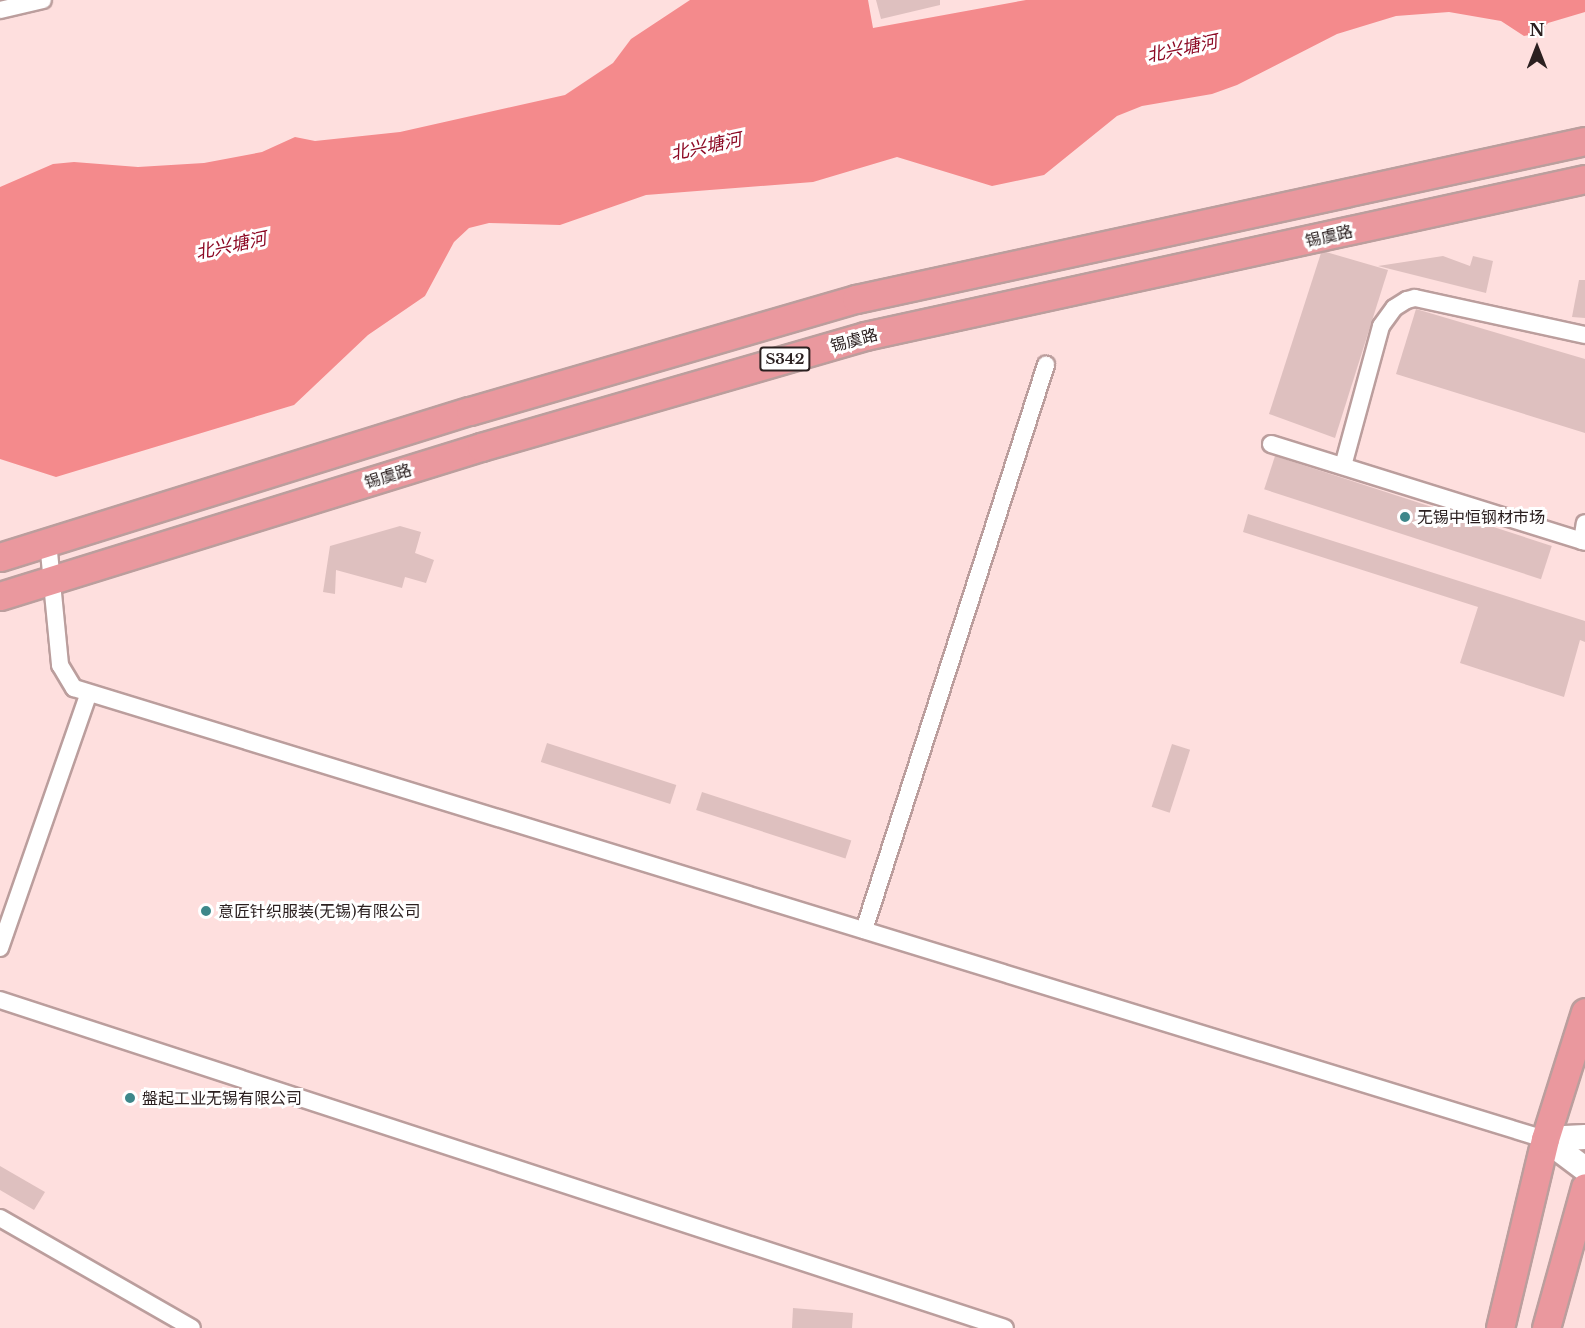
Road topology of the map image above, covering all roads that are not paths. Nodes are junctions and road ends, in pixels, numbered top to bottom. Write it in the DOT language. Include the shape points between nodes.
graph roads {
  1 [pos="43,0"];
  2 [pos="0,10"];
  3 [pos="1585,141"];
  4 [pos="1585,179"];
  5 [pos="1585,335"];
  6 [pos="1046,366"];
  7 [pos="1271,444"];
  8 [pos="1343,466"];
  9 [pos="1585,523"];
  10 [pos="1583,541"];
  11 [pos="48,542"];
  12 [pos="0,557"];
  13 [pos="52,580"];
  14 [pos="0,596"];
  15 [pos="89,693"];
  16 [pos="864,930"];
  17 [pos="0,948"];
  18 [pos="0,1000"];
  19 [pos="1585,1012"];
  20 [pos="1585,1137"];
  21 [pos="1545,1139"];
  22 [pos="1585,1169"];
  23 [pos="1585,1187"];
  24 [pos="0,1218"];
  25 [pos="192,1328"];
  26 [pos="1005,1328"];
  27 [pos="1500,1328"];
  28 [pos="1546,1328"];
  1 -- 2 [label="street"];
  3 -- 11 [label="main road, S342" via="856,299 471,411"];
  4 -- 13 [label="main road, 锡虞路 / S342" via="865,336 481,447"];
  5 -- 8 [label="street" via="1415,298 1407,300 1394,308 1381,326"];
  6 -- 16 [label="street"];
  7 -- 8 [label="street"];
  8 -- 10 [label="street"];
  9 -- 10 [label="street"];
  11 -- 12 [label="main road, S342"];
  11 -- 13 [label="street"];
  13 -- 14 [label="main road, 锡虞路 / S342"];
  13 -- 15 [label="street" via="60,664 74,688"];
  15 -- 16 [label="street"];
  15 -- 17 [label="street"];
  16 -- 21 [label="street"];
  18 -- 26 [label="street"];
  19 -- 21 [label="main road"];
  20 -- 21 [label="main road"];
  21 -- 22 [label="main road"];
  21 -- 27 [label="main road"];
  23 -- 28 [label="main road"];
  24 -- 25 [label="street"];
}
